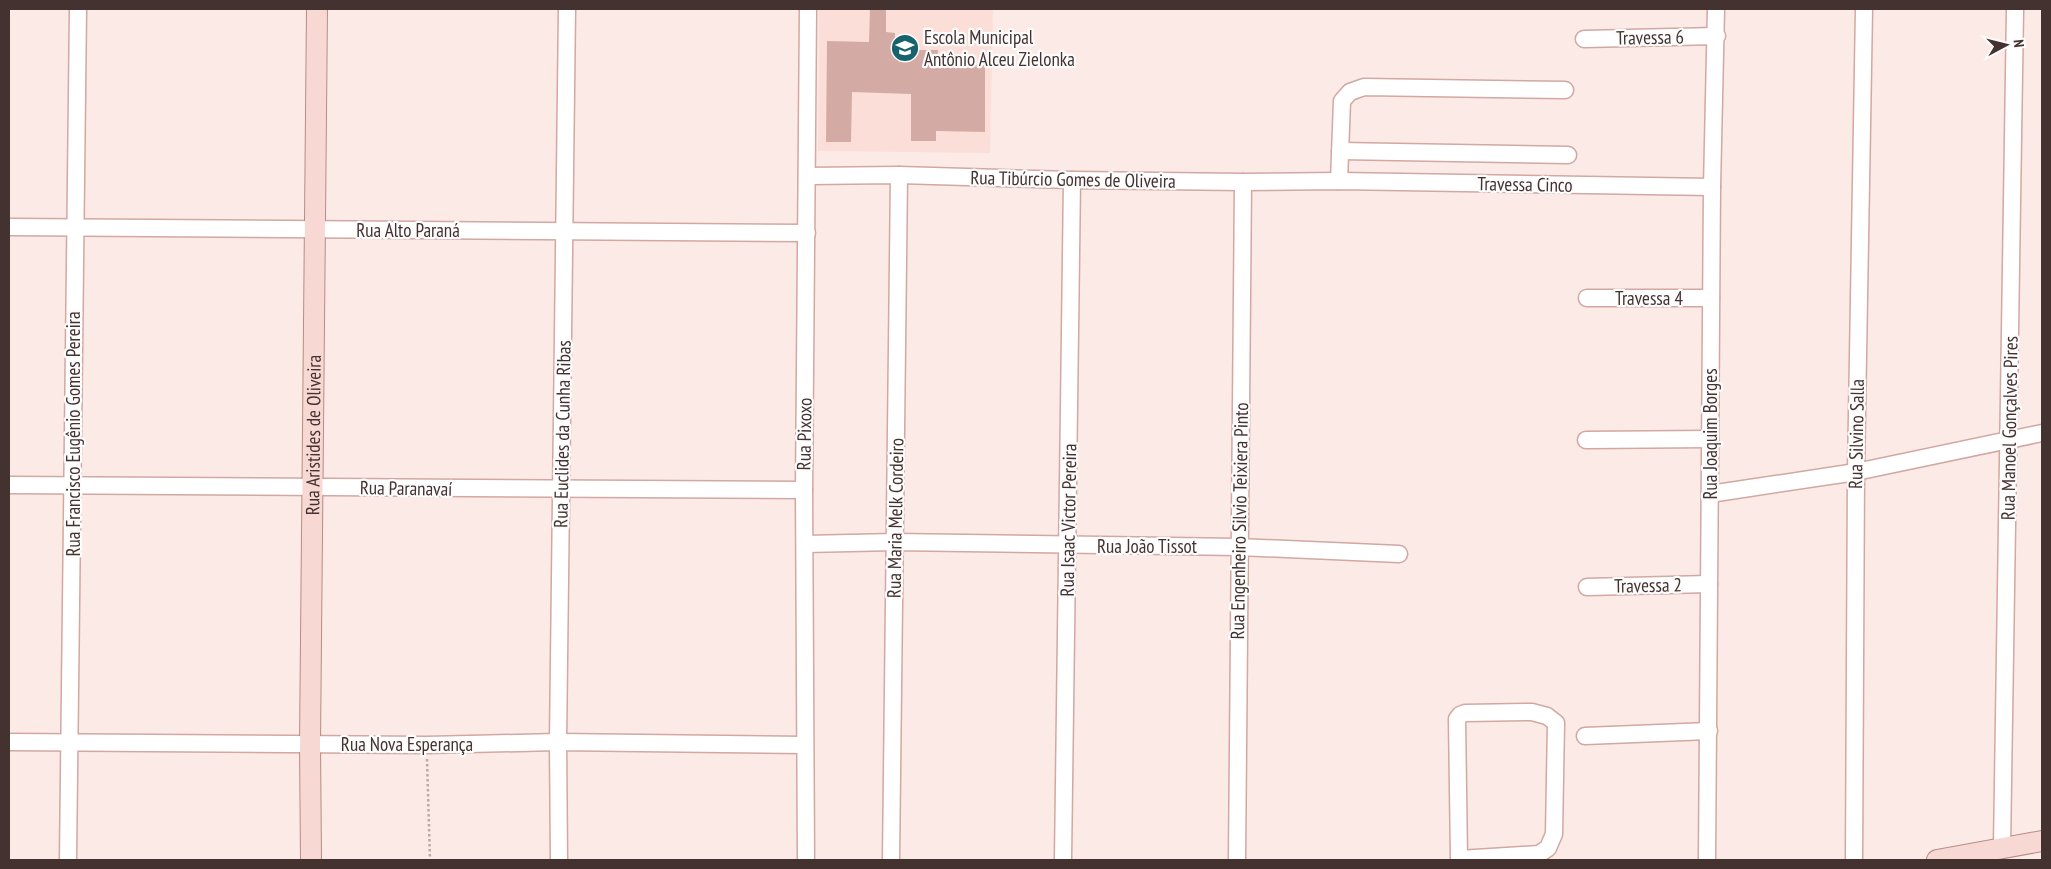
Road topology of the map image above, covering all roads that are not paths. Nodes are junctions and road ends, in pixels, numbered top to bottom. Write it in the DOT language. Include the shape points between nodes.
graph roads {
  1 [pos="78,9"];
  2 [pos="317,9"];
  3 [pos="567,9"];
  4 [pos="808,9"];
  5 [pos="1716,9"];
  6 [pos="1864,9"];
  7 [pos="2015,9"];
  8 [pos="1717,36"];
  9 [pos="1584,39"];
  10 [pos="1565,90"];
  11 [pos="1340,151"];
  12 [pos="1568,154"];
  13 [pos="899,175"];
  14 [pos="807,176"];
  15 [pos="1072,180"];
  16 [pos="1339,181"];
  17 [pos="1243,182"];
  18 [pos="1712,187"];
  19 [pos="9,227"];
  20 [pos="74,228"];
  21 [pos="314,230"];
  22 [pos="564,232"];
  23 [pos="807,233"];
  24 [pos="1587,298"];
  25 [pos="1711,298"];
  26 [pos="2042,433"];
  27 [pos="1710,439"];
  28 [pos="1586,440"];
  29 [pos="2009,441"];
  30 [pos="1856,472"];
  31 [pos="9,484"];
  32 [pos="73,485"];
  33 [pos="313,487"];
  34 [pos="562,490"];
  35 [pos="804,490"];
  36 [pos="1710,494"];
  37 [pos="895,542"];
  38 [pos="805,544"];
  39 [pos="1068,546"];
  40 [pos="1239,547"];
  41 [pos="1399,554"];
  42 [pos="1709,584"];
  43 [pos="1587,587"];
  44 [pos="1709,731"];
  45 [pos="1585,736"];
  46 [pos="9,742"];
  47 [pos="69,742"];
  48 [pos="558,742"];
  49 [pos="310,744"];
  50 [pos="805,746"];
  51 [pos="2042,841"];
  52 [pos="2002,847"];
  53 [pos="68,860"];
  54 [pos="311,860"];
  55 [pos="559,860"];
  56 [pos="806,860"];
  57 [pos="891,860"];
  58 [pos="1063,860"];
  59 [pos="1237,860"];
  60 [pos="1459,860"];
  61 [pos="1707,860"];
  62 [pos="1854,860"];
  63 [pos="1937,860"];
  1 -- 20 [label="street, Rua Francisco Eugênio Gomes Pereira"];
  2 -- 21 [label="main road, Rua Aristides de Oliveira"];
  3 -- 22 [label="street, Rua Euclides da Cunha Ribas"];
  4 -- 14 [label="street, Rua Pixoxo"];
  5 -- 8 [label="street, Rua Joaquim Borges"];
  6 -- 30 [label="street, Rua Silvino Salla"];
  7 -- 29 [label="street, Rua Manoel Gonçalves Pires"];
  8 -- 9 [label="street, Travessa 6"];
  8 -- 18 [label="street, Rua Joaquim Borges"];
  10 -- 11 [label="street" via="1364,87 1350,92 1342,102"];
  11 -- 12 [label="street"];
  11 -- 16 [label="street"];
  13 -- 14 [label="street, Rua Tibúrcio Gomes de Oliveira"];
  13 -- 15 [label="street, Rua Tibúrcio Gomes de Oliveira"];
  13 -- 37 [label="street, Rua Maria Melk Cordeiro"];
  14 -- 23 [label="street, Rua Pixoxo"];
  15 -- 17 [label="street, Rua Tibúrcio Gomes de Oliveira"];
  15 -- 39 [label="street, Rua Isaac Victor Pereira"];
  16 -- 17 [label="street, Rua Tibúrcio Gomes de Oliveira"];
  16 -- 18 [label="street, Travessa Cinco"];
  17 -- 40 [label="street, Rua Engenheiro Silvio Teixiera Pinto"];
  18 -- 25 [label="street, Rua Joaquim Borges"];
  19 -- 20 [label="street, Rua Alto Paraná"];
  20 -- 21 [label="street, Rua Alto Paraná"];
  20 -- 32 [label="street, Rua Francisco Eugênio Gomes Pereira"];
  21 -- 22 [label="street, Rua Alto Paraná"];
  21 -- 33 [label="main road, Rua Aristides de Oliveira"];
  22 -- 23 [label="street, Rua Alto Paraná"];
  22 -- 34 [label="street, Rua Euclides da Cunha Ribas"];
  23 -- 35 [label="street, Rua Pixoxo"];
  24 -- 25 [label="street, Travessa 4"];
  25 -- 27 [label="street, Rua Joaquim Borges"];
  26 -- 29 [label="street"];
  27 -- 28 [label="street"];
  27 -- 36 [label="street, Rua Joaquim Borges"];
  29 -- 30 [label="street"];
  29 -- 52 [label="street, Rua Manoel Gonçalves Pires"];
  30 -- 36 [label="street"];
  30 -- 62 [label="street, Rua Silvino Salla"];
  31 -- 32 [label="street, Rua Paranavaí"];
  32 -- 33 [label="street, Rua Paranavaí"];
  32 -- 47 [label="street, Rua Francisco Eugênio Gomes Pereira"];
  33 -- 34 [label="street, Rua Paranavaí"];
  33 -- 49 [label="main road, Rua Aristides de Oliveira"];
  34 -- 35 [label="street, Rua Paranavaí"];
  34 -- 48 [label="street, Rua Euclides da Cunha Ribas"];
  35 -- 38 [label="street, Rua Pixoxo"];
  36 -- 42 [label="street, Rua Joaquim Borges"];
  37 -- 38 [label="street, Rua João Tissot"];
  37 -- 39 [label="street, Rua João Tissot"];
  37 -- 57 [label="street, Rua Maria Melk Cordeiro"];
  38 -- 50 [label="street, Rua Pixoxo"];
  39 -- 40 [label="street, Rua João Tissot"];
  39 -- 58 [label="street, Rua Isaac Victor Pereira"];
  40 -- 41 [label="street, Rua João Tissot"];
  40 -- 59 [label="street, Rua Engenheiro Silvio Teixiera Pinto"];
  42 -- 43 [label="street, Travessa 2"];
  42 -- 44 [label="street, Rua Joaquim Borges"];
  44 -- 45 [label="street"];
  44 -- 61 [label="street, Rua Joaquim Borges"];
  46 -- 47 [label="street, Rua Nova Esperança"];
  47 -- 49 [label="street, Rua Nova Esperança"];
  47 -- 53 [label="street, Rua Francisco Eugênio Gomes Pereira"];
  48 -- 49 [label="street, Rua Nova Esperança"];
  48 -- 50 [label="street, Rua Nova Esperança"];
  48 -- 55 [label="street, Rua Euclides da Cunha Ribas"];
  49 -- 54 [label="main road, Rua Aristides de Oliveira"];
  50 -- 56 [label="street, Rua Pixoxo"];
  51 -- 52 [label="main road"];
  52 -- 63 [label="main road"];
  60 -- 60 [label="street" via="1539,854 1548,848 1554,834 1556,723 1547,716 1532,712 1466,713 1457,719"];
}
